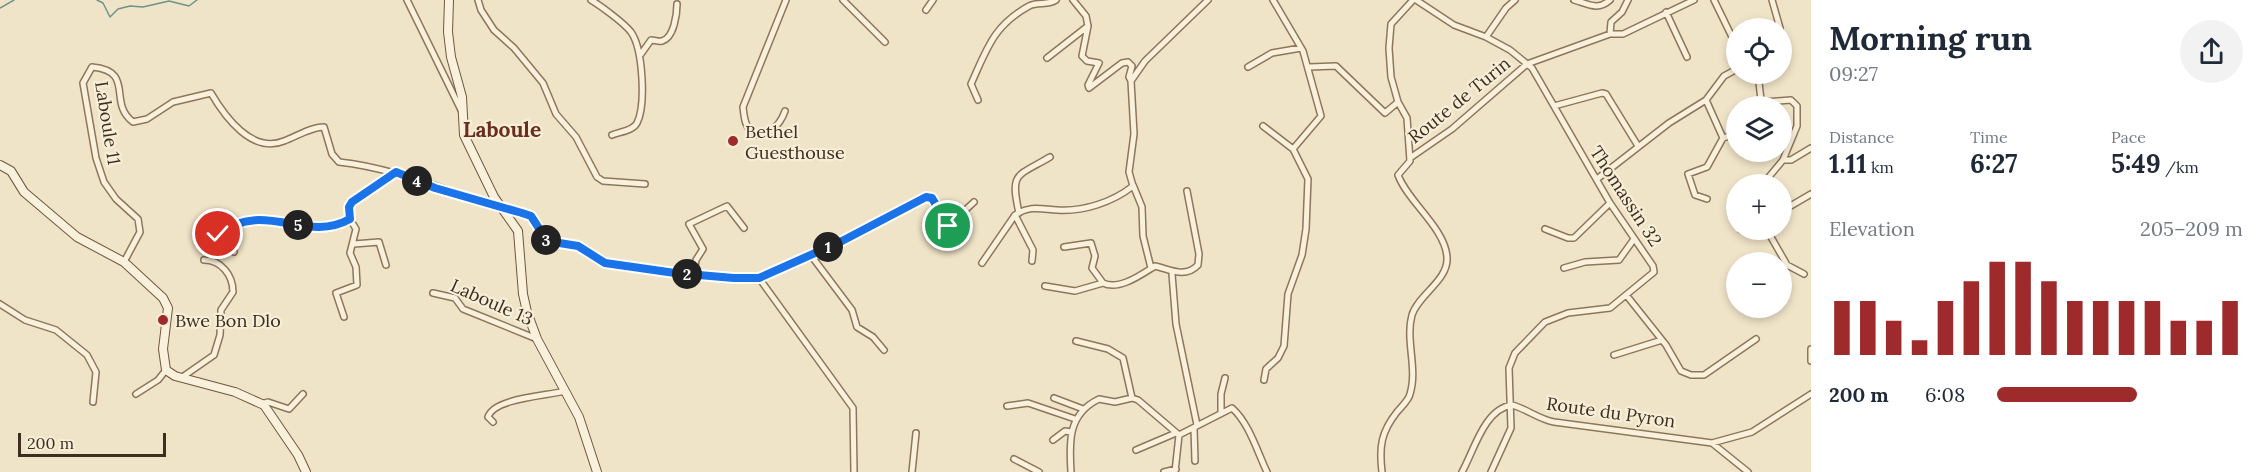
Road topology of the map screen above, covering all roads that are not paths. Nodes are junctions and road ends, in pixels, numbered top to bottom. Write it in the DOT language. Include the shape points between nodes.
graph roads {
  1 [pos="408,0"];
  2 [pos="449,0"];
  3 [pos="478,0"];
  4 [pos="591,0"];
  5 [pos="786,0"];
  6 [pos="843,0"];
  7 [pos="933,0"];
  8 [pos="1056,0"];
  9 [pos="1073,0"];
  10 [pos="1208,0"];
  11 [pos="1273,0"];
  12 [pos="1414,0"];
  13 [pos="1515,0"];
  14 [pos="1574,0"];
  15 [pos="1610,0"];
  16 [pos="1628,0"];
  17 [pos="1694,0"];
  18 [pos="1714,0"];
  19 [pos="1772,0"];
  20 [pos="677,4"];
  21 [pos="926,10"];
  22 [pos="1666,12"];
  23 [pos="1777,18"];
  24 [pos="1726,25"];
  25 [pos="1088,26"];
  26 [pos="1610,34"];
  27 [pos="1486,37"];
  28 [pos="885,42"];
  29 [pos="1301,48"];
  30 [pos="641,54"];
  31 [pos="1687,57"];
  32 [pos="1047,58"];
  33 [pos="1527,64"];
  34 [pos="1248,67"];
  35 [pos="1309,68"];
  36 [pos="1726,75"];
  37 [pos="1131,81"];
  38 [pos="978,100"];
  39 [pos="1706,100"];
  40 [pos="1792,100"];
  41 [pos="1398,102"];
  42 [pos="1554,106"];
  43 [pos="785,111"];
  44 [pos="463,114"];
  45 [pos="1263,126"];
  46 [pos="612,135"];
  47 [pos="1726,137"];
  48 [pos="1723,138"];
  49 [pos="1792,138"];
  50 [pos="1638,146"];
  51 [pos="1293,148"];
  52 [pos="1811,148"];
  53 [pos="1050,157"];
  54 [pos="1410,159"];
  55 [pos="1792,159"];
  56 [pos="1781,162"];
  57 [pos="0,165"];
  58 [pos="396,172"];
  59 [pos="1771,174"];
  60 [pos="1597,179"];
  61 [pos="645,184"];
  62 [pos="1133,185"];
  63 [pos="1187,191"];
  64 [pos="1811,194"];
  65 [pos="1707,199"];
  66 [pos="974,202"];
  67 [pos="1610,202"];
  68 [pos="1792,205"];
  69 [pos="501,208"];
  70 [pos="1017,214"];
  71 [pos="350,219"];
  72 [pos="744,228"];
  73 [pos="1545,230"];
  74 [pos="1634,239"];
  75 [pos="354,244"];
  76 [pos="1064,247"];
  77 [pos="234,252"];
  78 [pos="810,254"];
  79 [pos="204,260"];
  80 [pos="1032,261"];
  81 [pos="124,262"];
  82 [pos="982,263"];
  83 [pos="386,265"];
  84 [pos="1151,268"];
  85 [pos="1564,268"];
  86 [pos="1792,269"];
  87 [pos="694,274"];
  88 [pos="1172,274"];
  89 [pos="1804,274"];
  90 [pos="759,278"];
  91 [pos="1103,283"];
  92 [pos="1045,286"];
  93 [pos="433,293"];
  94 [pos="1627,296"];
  95 [pos="0,304"];
  96 [pos="344,317"];
  97 [pos="537,339"];
  98 [pos="1756,339"];
  99 [pos="1662,340"];
  100 [pos="1076,341"];
  101 [pos="884,350"];
  102 [pos="1811,350"];
  103 [pos="1614,355"];
  104 [pos="1811,361"];
  105 [pos="166,370"];
  106 [pos="181,378"];
  107 [pos="1225,378"];
  108 [pos="1264,380"];
  109 [pos="565,390"];
  110 [pos="136,394"];
  111 [pos="303,394"];
  112 [pos="1811,394"];
  113 [pos="1054,398"];
  114 [pos="1132,398"];
  115 [pos="93,402"];
  116 [pos="261,404"];
  117 [pos="1512,405"];
  118 [pos="1007,406"];
  119 [pos="1083,409"];
  120 [pos="1221,411"];
  121 [pos="1075,418"];
  122 [pos="493,422"];
  123 [pos="1196,427"];
  124 [pos="1071,432"];
  125 [pos="916,433"];
  126 [pos="1178,434"];
  127 [pos="1053,440"];
  128 [pos="1713,443"];
  129 [pos="1136,450"];
  130 [pos="1014,459"];
  131 [pos="1195,461"];
  132 [pos="1176,471"];
  133 [pos="306,472"];
  134 [pos="597,472"];
  135 [pos="854,472"];
  136 [pos="912,472"];
  137 [pos="1039,472"];
  138 [pos="1071,472"];
  139 [pos="1164,472"];
  140 [pos="1267,472"];
  141 [pos="1382,472"];
  142 [pos="1462,472"];
  143 [pos="1491,472"];
  144 [pos="1748,472"];
  1 -- 44 [label="street"];
  2 -- 44 [label="main road" via="448,32"];
  3 -- 61 [label="street" via="494,30 543,82 556,114 576,137 597,177 603,181"];
  4 -- 30 [label="street" via="631,33"];
  5 -- 43 [label="street" via="743,107 750,131 757,134 777,128"];
  6 -- 28 [label="street"];
  7 -- 21 [label="street"];
  8 -- 38 [label="street" via="1032,4 997,30 971,84"];
  9 -- 25 [label="street" via="1086,16"];
  10 -- 37 [label="street" via="1145,60"];
  11 -- 29 [label="street"];
  12 -- 27 [label="street, Thomassin 32" via="1454,25"];
  12 -- 41 [label="street" via="1391,24 1389,33 1391,77"];
  13 -- 27 [label="street"];
  14 -- 15 [label="street" via="1602,7"];
  16 -- 26 [label="street" via="1611,22"];
  17 -- 22 [label="street, Route de Turin"];
  18 -- 24 [label="street"];
  19 -- 23 [label="street"];
  20 -- 30 [label="street" via="675,23 666,38 651,40"];
  22 -- 26 [label="street, Route de Turin" via="1623,34"];
  22 -- 31 [label="street"];
  25 -- 32 [label="street"];
  25 -- 37 [label="street" via="1082,56 1086,61 1099,63 1088,87 1128,62 1132,66"];
  26 -- 33 [label="street, Route de Turin"];
  27 -- 33 [label="street, Thomassin 32"];
  29 -- 34 [label="street" via="1272,53"];
  29 -- 35 [label="street"];
  30 -- 46 [label="street" via="638,121 632,128"];
  33 -- 42 [label="street, Thomassin 32"];
  33 -- 54 [label="street, Route de Turin" via="1452,129"];
  35 -- 41 [label="street" via="1336,66 1385,113"];
  35 -- 51 [label="street" via="1321,116"];
  36 -- 39 [label="street"];
  37 -- 62 [label="street" via="1134,134 1129,172"];
  39 -- 48 [label="street"];
  39 -- 50 [label="street"];
  40 -- 49 [label="street" via="1797,106 1797,126"];
  41 -- 54 [label="street" via="1407,118"];
  42 -- 50 [label="street" via="1606,94"];
  42 -- 60 [label="street, Thomassin 32"];
  44 -- 69 [label="main road" via="469,150"];
  45 -- 51 [label="street"];
  47 -- 48 [label="street"];
  48 -- 65 [label="street" via="1707,166 1687,176 1695,195"];
  50 -- 60 [label="street"];
  51 -- 108 [label="street" via="1308,179 1306,229 1302,255 1288,294 1284,346 1266,369"];
  52 -- 55 [label="street"];
  53 -- 70 [label="street" via="1015,180"];
  54 -- 141 [label="street" via="1398,175 1404,190 1442,242 1448,258 1443,272 1420,298 1412,316 1410,395 1384,428"];
  56 -- 59 [label="street"];
  57 -- 81 [label="main road" via="11,171 24,192 77,237"];
  58 -- 69 [label="street"];
  58 -- 71 [label="street" via="352,202"];
  58 -- 81 [label="street, Laboule 11" via="337,160 322,126 273,145 253,141 221,109 211,93 173,102 147,119 133,122 124,116 120,106 121,85 117,77 92,67 83,83 96,158 104,182 138,219 140,232"];
  60 -- 67 [label="street, Thomassin 32"];
  62 -- 70 [label="street" via="1094,206 1059,211 1030,208"];
  62 -- 84 [label="street" via="1142,207 1143,236"];
  63 -- 88 [label="street" via="1198,265"];
  64 -- 68 [label="street"];
  66 -- 78 [label="street" via="948,226 932,198 926,197"];
  67 -- 73 [label="street" via="1574,238"];
  67 -- 74 [label="street, Thomassin 32"];
  69 -- 87 [label="street" via="531,216 547,241 578,246 605,263"];
  69 -- 97 [label="main road" via="518,231 523,294"];
  70 -- 80 [label="street" via="1033,250"];
  70 -- 82 [label="street"];
  71 -- 75 [label="street" via="356,229"];
  71 -- 77 [label="street" via="338,226 307,226 259,218 232,224 218,234 220,244"];
  72 -- 87 [label="street" via="727,207 689,224 703,249"];
  74 -- 85 [label="street" via="1619,260"];
  74 -- 94 [label="street, Thomassin 32" via="1654,272"];
  75 -- 83 [label="street" via="379,242"];
  75 -- 96 [label="street" via="350,253 357,285 336,293"];
  76 -- 91 [label="street" via="1090,243 1095,256 1092,268"];
  78 -- 90 [label="street"];
  78 -- 101 [label="street" via="852,310 857,327"];
  79 -- 106 [label="street" via="221,264 233,292 221,310 214,355"];
  81 -- 105 [label="main road" via="163,298 168,308 163,350"];
  84 -- 88 [label="street" via="1161,267"];
  84 -- 91 [label="street" via="1113,286"];
  86 -- 89 [label="street"];
  87 -- 90 [label="street"];
  88 -- 123 [label="street" via="1176,324"];
  90 -- 135 [label="street" via="853,408"];
  91 -- 92 [label="street" via="1075,291"];
  93 -- 97 [label="street, Laboule 13" via="454,298 463,309"];
  94 -- 99 [label="street"];
  94 -- 117 [label="street" via="1610,308 1568,313 1545,322 1512,360"];
  95 -- 115 [label="street" via="25,320 56,330 87,355 96,372"];
  97 -- 109 [label="main road"];
  98 -- 99 [label="street" via="1704,375 1681,371"];
  99 -- 103 [label="street"];
  100 -- 114 [label="street" via="1108,349 1124,358"];
  102 -- 104 [label="street"];
  105 -- 106 [label="main road"];
  105 -- 110 [label="street"];
  106 -- 116 [label="main road" via="235,392"];
  107 -- 120 [label="street"];
  109 -- 122 [label="street" via="498,405 488,417"];
  109 -- 134 [label="main road" via="579,417"];
  111 -- 116 [label="street" via="290,409 268,402"];
  112 -- 128 [label="street" via="1752,432"];
  113 -- 119 [label="street"];
  114 -- 119 [label="street" via="1116,402 1099,399"];
  114 -- 126 [label="street"];
  116 -- 133 [label="main road" via="273,415"];
  117 -- 128 [label="street, Route du Pyron" via="1554,422"];
  117 -- 142 [label="street" via="1496,413 1485,426"];
  117 -- 143 [label="street" via="1511,428"];
  118 -- 121 [label="street" via="1028,403"];
  119 -- 121 [label="street"];
  120 -- 123 [label="street"];
  120 -- 140 [label="street" via="1232,408 1238,413"];
  121 -- 124 [label="street"];
  123 -- 126 [label="street"];
  123 -- 131 [label="street"];
  124 -- 127 [label="street" via="1065,431"];
  124 -- 138 [label="street"];
  125 -- 136 [label="street"];
  126 -- 129 [label="street"];
  126 -- 132 [label="street"];
  128 -- 144 [label="street"];
  130 -- 137 [label="street"];
  132 -- 139 [label="street"];
}
